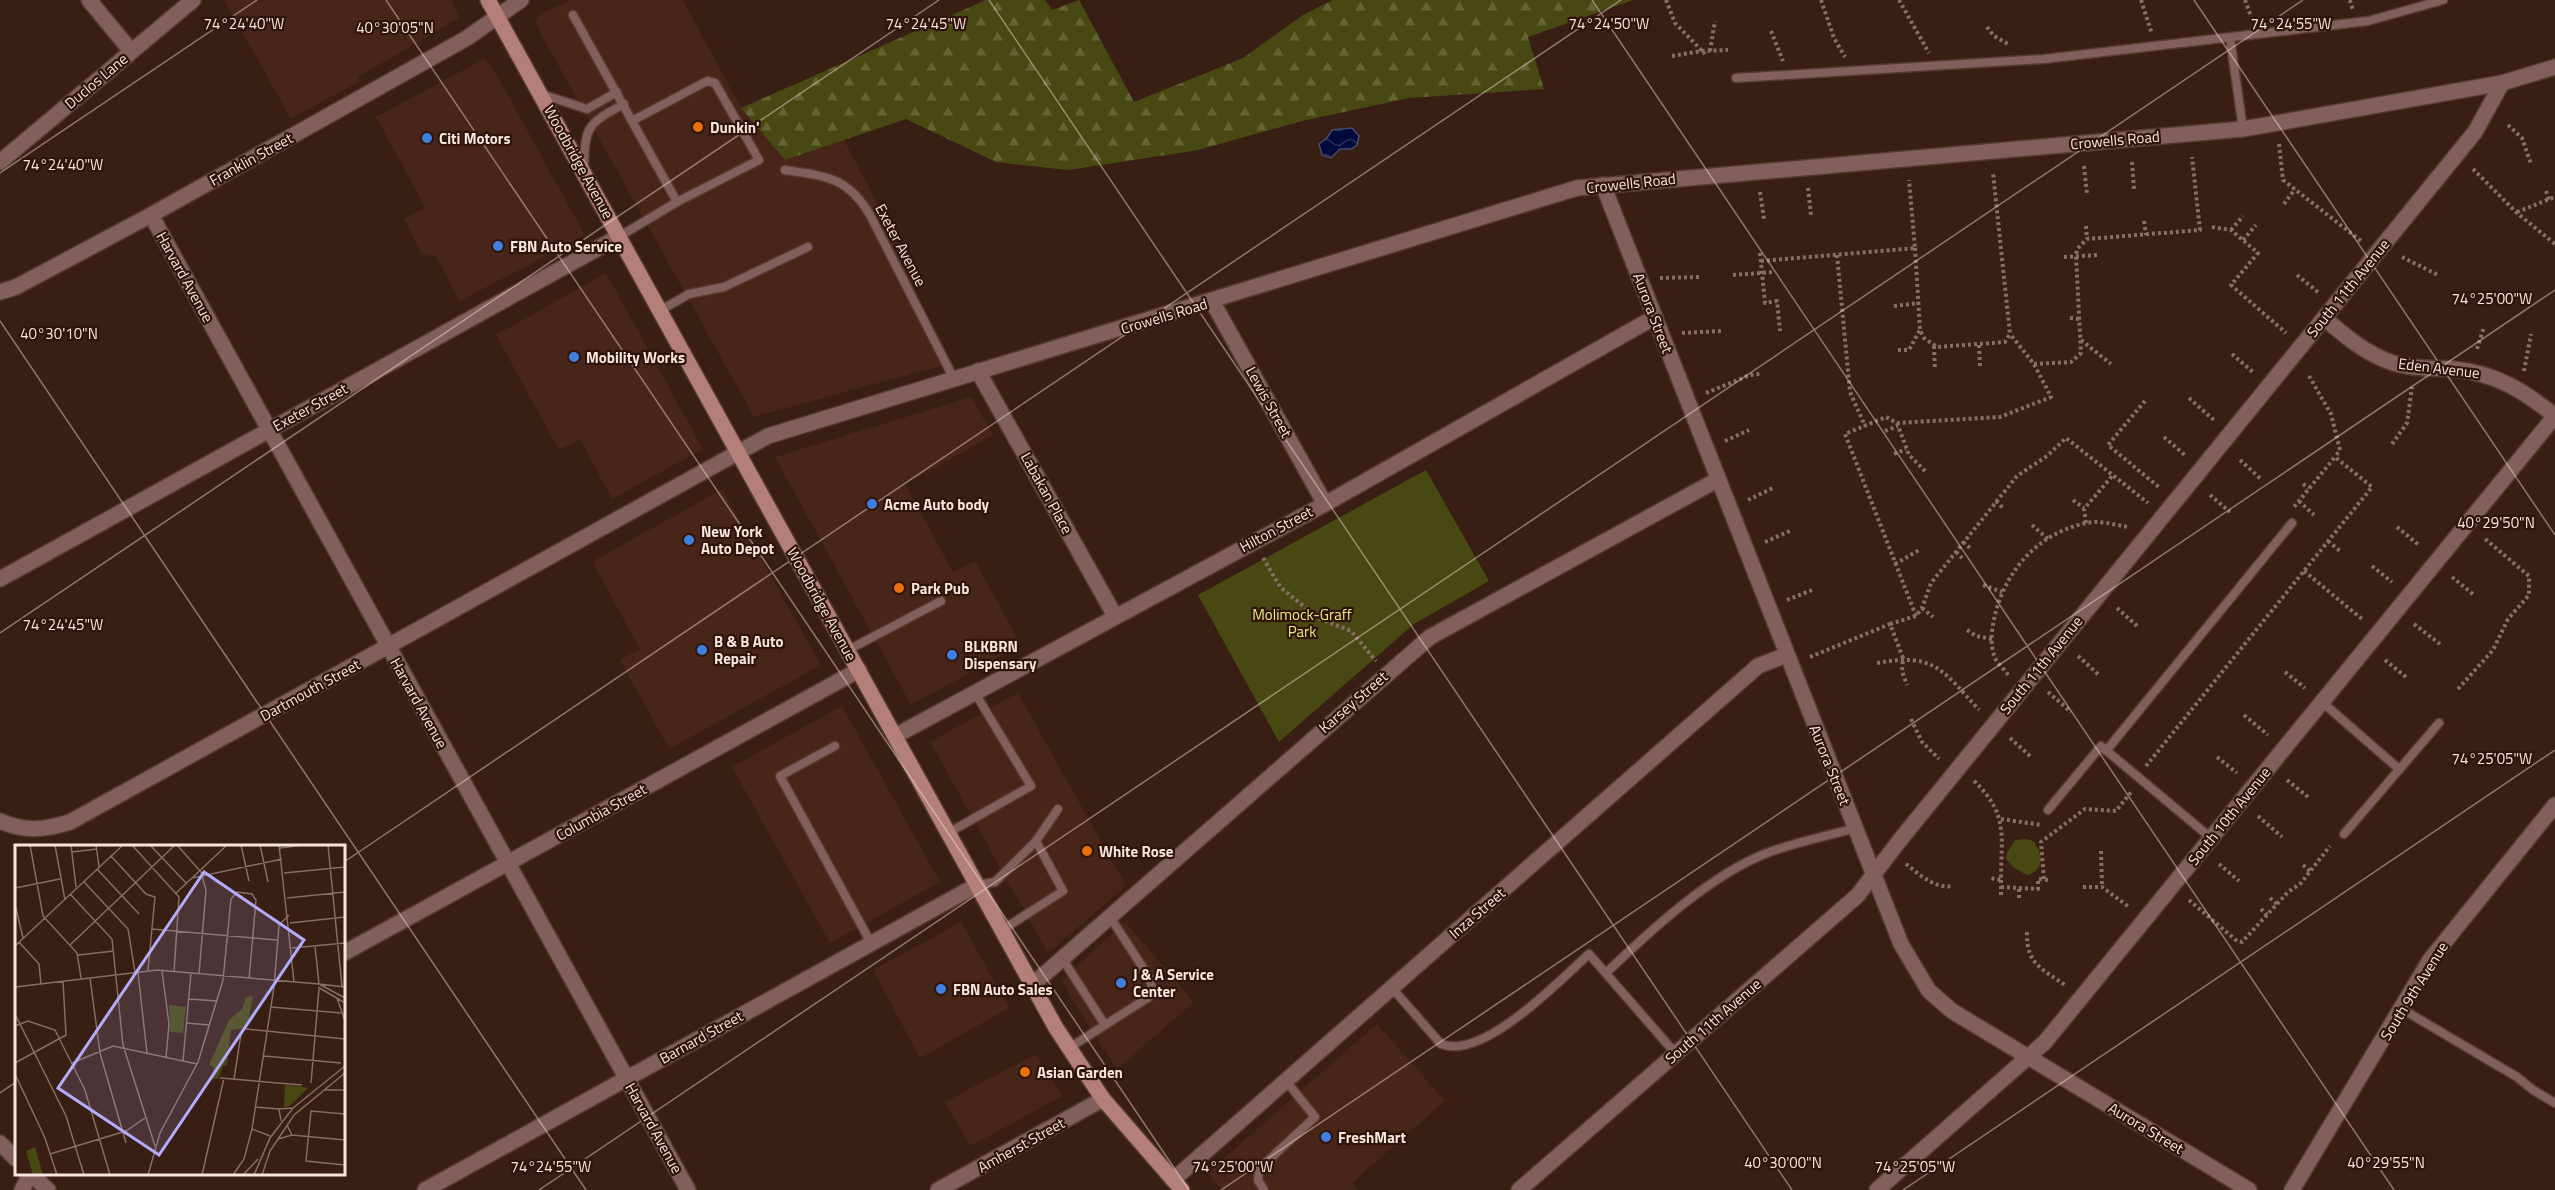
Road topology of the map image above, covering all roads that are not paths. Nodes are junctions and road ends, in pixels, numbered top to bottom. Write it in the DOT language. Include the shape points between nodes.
graph roads {
  1 [pos="89,0"];
  2 [pos="193,0"];
  3 [pos="488,0"];
  4 [pos="522,0"];
  5 [pos="2443,0"];
  6 [pos="573,15"];
  7 [pos="497,17"];
  8 [pos="2230,38"];
  9 [pos="131,51"];
  10 [pos="2555,67"];
  11 [pos="1736,78"];
  12 [pos="2502,83"];
  13 [pos="617,92"];
  14 [pos="541,94"];
  15 [pos="624,104"];
  16 [pos="632,121"];
  17 [pos="2242,129"];
  18 [pos="0,162"];
  19 [pos="785,170"];
  20 [pos="584,171"];
  21 [pos="1603,184"];
  22 [pos="677,202"];
  23 [pos="151,215"];
  24 [pos="620,236"];
  25 [pos="808,248"];
  26 [pos="0,292"];
  27 [pos="1212,301"];
  28 [pos="661,310"];
  29 [pos="1655,317"];
  30 [pos="2324,318"];
  31 [pos="978,371"];
  32 [pos="954,379"];
  33 [pos="2555,416"];
  34 [pos="270,429"];
  35 [pos="739,452"];
  36 [pos="1717,480"];
  37 [pos="1325,504"];
  38 [pos="2292,523"];
  39 [pos="0,579"];
  40 [pos="941,600"];
  41 [pos="1115,616"];
  42 [pos="388,647"];
  43 [pos="848,650"];
  44 [pos="1786,655"];
  45 [pos="859,670"];
  46 [pos="975,693"];
  47 [pos="2322,702"];
  48 [pos="2439,723"];
  49 [pos="895,736"];
  50 [pos="835,746"];
  51 [pos="2106,751"];
  52 [pos="2399,769"];
  53 [pos="2555,805"];
  54 [pos="1058,809"];
  55 [pos="2048,810"];
  56 [pos="0,821"];
  57 [pos="1856,828"];
  58 [pos="948,833"];
  59 [pos="2344,834"];
  60 [pos="2211,838"];
  61 [pos="1036,840"];
  62 [pos="508,864"];
  63 [pos="1874,875"];
  64 [pos="977,885"];
  65 [pos="1110,917"];
  66 [pos="1002,930"];
  67 [pos="871,944"];
  68 [pos="345,952"];
  69 [pos="1062,958"];
  70 [pos="1606,973"];
  71 [pos="1032,985"];
  72 [pos="1392,988"];
  73 [pos="2402,1009"];
  74 [pos="1105,1025"];
  75 [pos="1069,1048"];
  76 [pos="1676,1054"];
  77 [pos="2028,1057"];
  78 [pos="626,1077"];
  79 [pos="1286,1081"];
  80 [pos="1103,1099"];
  81 [pos="2555,1103"];
  82 [pos="0,1143"];
  83 [pos="15,1158"];
  84 [pos="30,1175"];
  85 [pos="33,1175"];
  86 [pos="1178,1185"];
  87 [pos="22,1190"];
  88 [pos="48,1190"];
  89 [pos="425,1190"];
  90 [pos="688,1190"];
  91 [pos="938,1190"];
  92 [pos="1264,1190"];
  93 [pos="1519,1190"];
  94 [pos="1876,1190"];
  95 [pos="2248,1190"];
  96 [pos="2292,1190"];
  1 -- 9 [label="street"];
  2 -- 9 [label="street, Duclos Lane"];
  3 -- 7 [label="main road, Woodbridge Avenue"];
  4 -- 7 [label="street, Franklin Street"];
  5 -- 8 [label="lane" via="2368,21"];
  6 -- 13 [label="lane"];
  7 -- 14 [label="main road, Woodbridge Avenue"];
  7 -- 23 [label="street, Franklin Street" via="467,38"];
  8 -- 11 [label="lane" via="2021,61"];
  8 -- 17 [label="lane"];
  9 -- 18 [label="street, Duclos Lane"];
  10 -- 12 [label="street, Crowells Road"];
  12 -- 17 [label="street, Crowells Road"];
  12 -- 30 [label="street, South 11th Avenue" via="2475,132"];
  13 -- 14 [label="lane" via="586,108"];
  13 -- 15 [label="lane"];
  14 -- 20 [label="main road, Woodbridge Avenue"];
  15 -- 16 [label="lane"];
  15 -- 20 [label="lane" via="598,118 585,136"];
  16 -- 22 [label="lane"];
  16 -- 22 [label="lane" via="707,81 715,83 759,159"];
  17 -- 21 [label="street, Crowells Road"];
  19 -- 32 [label="lane, Exeter Avenue" via="828,176 854,191"];
  20 -- 24 [label="main road, Woodbridge Avenue"];
  21 -- 27 [label="street, Crowells Road" via="1577,188"];
  21 -- 29 [label="street, Aurora Street"];
  22 -- 24 [label="lane"];
  23 -- 26 [label="street, Franklin Street"];
  23 -- 34 [label="street, Harvard Avenue"];
  24 -- 28 [label="main road, Woodbridge Avenue"];
  24 -- 34 [label="street, Exeter Street"];
  25 -- 28 [label="lane" via="724,287 689,294"];
  27 -- 31 [label="street, Crowells Road"];
  27 -- 37 [label="street, Lewis Street"];
  28 -- 35 [label="main road, Woodbridge Avenue"];
  29 -- 36 [label="street, Aurora Street"];
  29 -- 37 [label="street, Hilton Street"];
  30 -- 33 [label="street, Eden Avenue" via="2359,347 2394,363 2494,377 2531,396"];
  30 -- 63 [label="street, South 11th Avenue"];
  31 -- 32 [label="street, Crowells Road"];
  31 -- 41 [label="street, Labakan Place"];
  32 -- 35 [label="street, Crowells Road" via="768,436"];
  33 -- 47 [label="street, South 10th Avenue"];
  34 -- 39 [label="street, Exeter Street"];
  34 -- 42 [label="street, Harvard Avenue"];
  35 -- 42 [label="street, Dartmouth Street"];
  35 -- 43 [label="main road, Woodbridge Avenue"];
  36 -- 44 [label="street, Aurora Street"];
  36 -- 65 [label="street, Karsey Street" via="1430,637"];
  37 -- 41 [label="street, Hilton Street"];
  38 -- 51 [label="lane"];
  40 -- 43 [label="lane"];
  41 -- 46 [label="street, Hilton Street"];
  42 -- 56 [label="street, Dartmouth Street" via="70,822 31,830"];
  42 -- 62 [label="street, Harvard Avenue"];
  43 -- 45 [label="main road, Woodbridge Avenue"];
  44 -- 57 [label="street, Aurora Street"];
  44 -- 72 [label="street, Inza Street" via="1758,666"];
  45 -- 49 [label="main road, Woodbridge Avenue"];
  45 -- 62 [label="street, Columbia Street"];
  46 -- 49 [label="street, Hilton Street"];
  46 -- 58 [label="lane" via="1031,786"];
  47 -- 52 [label="lane"];
  47 -- 60 [label="street, South 10th Avenue"];
  48 -- 52 [label="lane"];
  49 -- 58 [label="main road, Woodbridge Avenue"];
  50 -- 67 [label="lane" via="780,776"];
  51 -- 55 [label="lane" via="2101,746"];
  51 -- 60 [label="lane"];
  52 -- 59 [label="lane"];
  53 -- 73 [label="street, South 9th Avenue" via="2430,960"];
  54 -- 61 [label="lane"];
  57 -- 63 [label="street, Aurora Street"];
  57 -- 70 [label="lane" via="1765,854 1695,896"];
  58 -- 64 [label="main road, Woodbridge Avenue"];
  60 -- 77 [label="street, South 10th Avenue" via="2045,1042"];
  61 -- 64 [label="lane" via="995,882"];
  61 -- 66 [label="lane" via="1063,891"];
  62 -- 68 [label="street, Columbia Street"];
  62 -- 78 [label="street, Harvard Avenue"];
  63 -- 76 [label="street, South 11th Avenue" via="1857,896"];
  63 -- 77 [label="street, Aurora Street" via="1901,944 1929,991 1975,1027"];
  64 -- 66 [label="main road, Woodbridge Avenue"];
  64 -- 67 [label="street, Barnard Street"];
  65 -- 69 [label="street, Karsey Street"];
  65 -- 74 [label="lane" via="1149,977 1153,991"];
  66 -- 71 [label="main road, Woodbridge Avenue"];
  67 -- 78 [label="street, Barnard Street"];
  69 -- 71 [label="street, Karsey Street"];
  69 -- 74 [label="lane"];
  70 -- 72 [label="lane" via="1589,954 1520,1015 1492,1033 1450,1047 1441,1044"];
  70 -- 76 [label="lane"];
  71 -- 75 [label="main road, Woodbridge Avenue"];
  72 -- 79 [label="street, Inza Street"];
  73 -- 81 [label="lane"];
  73 -- 96 [label="street, South 9th Avenue"];
  74 -- 75 [label="lane"];
  75 -- 80 [label="main road, Woodbridge Avenue"];
  76 -- 93 [label="street, South 11th Avenue"];
  77 -- 94 [label="street, South 10th Avenue"];
  77 -- 95 [label="street, Aurora Street"];
  78 -- 89 [label="street, Barnard Street"];
  78 -- 90 [label="street, Harvard Avenue"];
  79 -- 86 [label="street, Inza Street"];
  79 -- 92 [label="lane" via="1315,1117 1259,1169 1258,1180"];
  80 -- 86 [label="main road, Woodbridge Avenue"];
  80 -- 91 [label="street, Amherst Street"];
  82 -- 83 [label="street"];
  84 -- 87 [label="street"];
  85 -- 88 [label="street"];
}
